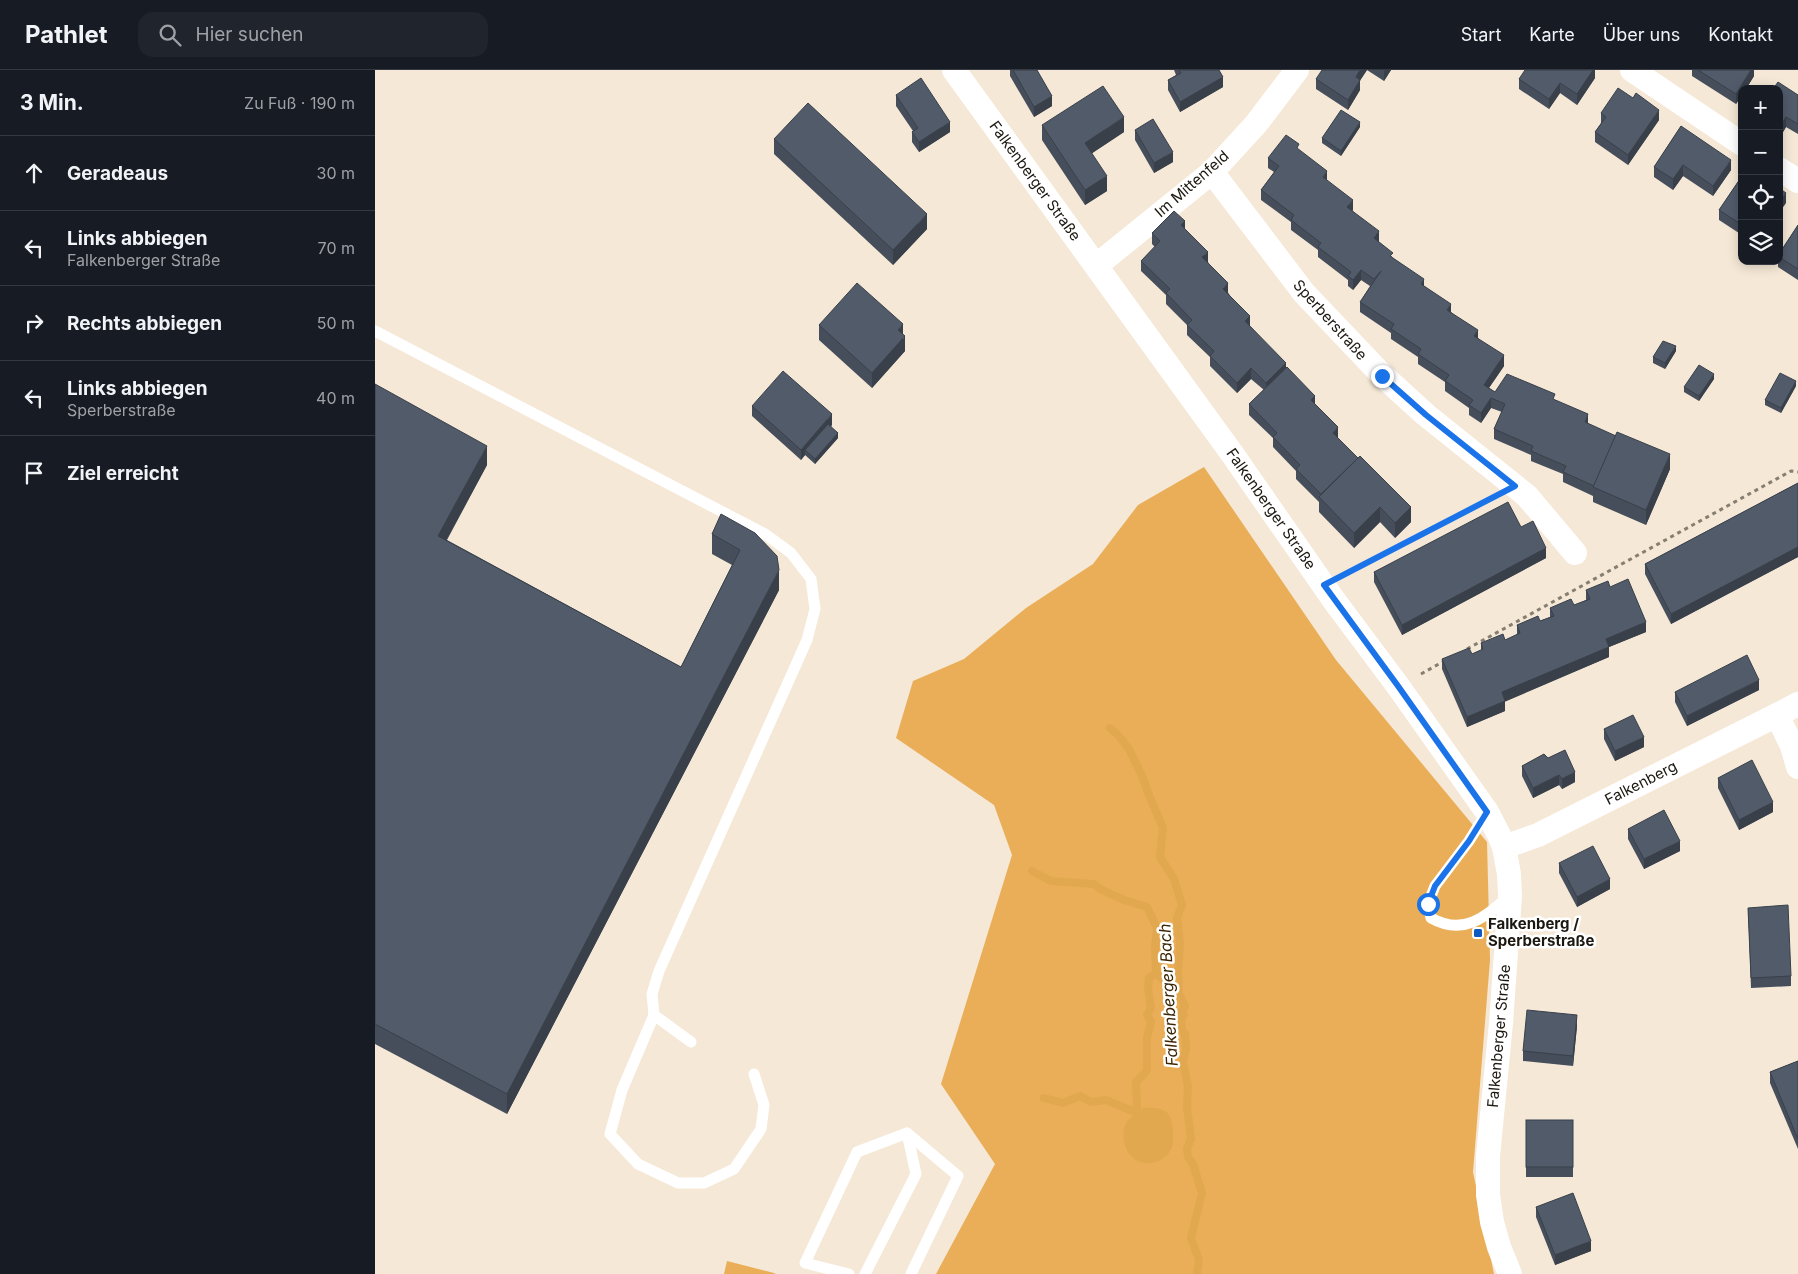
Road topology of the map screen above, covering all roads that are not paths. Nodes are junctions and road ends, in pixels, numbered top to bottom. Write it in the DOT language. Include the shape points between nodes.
graph roads {
  1 [pos="954,70"];
  2 [pos="1297,70"];
  3 [pos="1632,70"];
  4 [pos="1738,141"];
  5 [pos="1212,172"];
  6 [pos="1783,172"];
  7 [pos="1798,181"];
  8 [pos="1097,265"];
  9 [pos="375,331"];
  10 [pos="1575,553"];
  11 [pos="1798,704"];
  12 [pos="1777,715"];
  13 [pos="1798,767"];
  14 [pos="1487,812"];
  15 [pos="1503,847"];
  16 [pos="1510,896"];
  17 [pos="655,1015"];
  18 [pos="691,1042"];
  19 [pos="754,1074"];
  20 [pos="907,1133"];
  21 [pos="849,1274"];
  22 [pos="865,1274"];
  23 [pos="911,1274"];
  24 [pos="1509,1274"];
  1 -- 8 [label="street, Falkenberger Straße"];
  2 -- 5 [label="street, Im Mittenfeld" via="1256,124"];
  3 -- 4 [label="street"];
  5 -- 8 [label="street, Im Mittenfeld"];
  5 -- 10 [label="street, Sperberstraße" via="1304,293 1382,376 1527,496"];
  6 -- 7 [label="street"];
  8 -- 14 [label="street, Falkenberger Straße"];
  9 -- 17 [label="lane" via="765,534 791,553 811,580 815,609 807,640 659,971 652,994"];
  11 -- 12 [label="street, Falkenberg"];
  12 -- 13 [label="street"];
  12 -- 15 [label="street, Falkenberg" via="1538,834"];
  14 -- 15 [label="street, Falkenberger Straße"];
  14 -- 16 [label="lane" via="1435,886 1428,904 1431,918 1444,925 1467,925 1489,914"];
  15 -- 16 [label="street, Falkenberger Straße"];
  16 -- 24 [label="street, Falkenberger Straße" via="1487,1156 1492,1222"];
  17 -- 18 [label="lane"];
  17 -- 19 [label="lane" via="622,1090 610,1134 638,1164 677,1184 705,1183 734,1169 761,1129 764,1105"];
  20 -- 21 [label="lane" via="857,1152 805,1263"];
  20 -- 22 [label="lane" via="916,1174"];
  20 -- 23 [label="lane" via="958,1176"];
}
